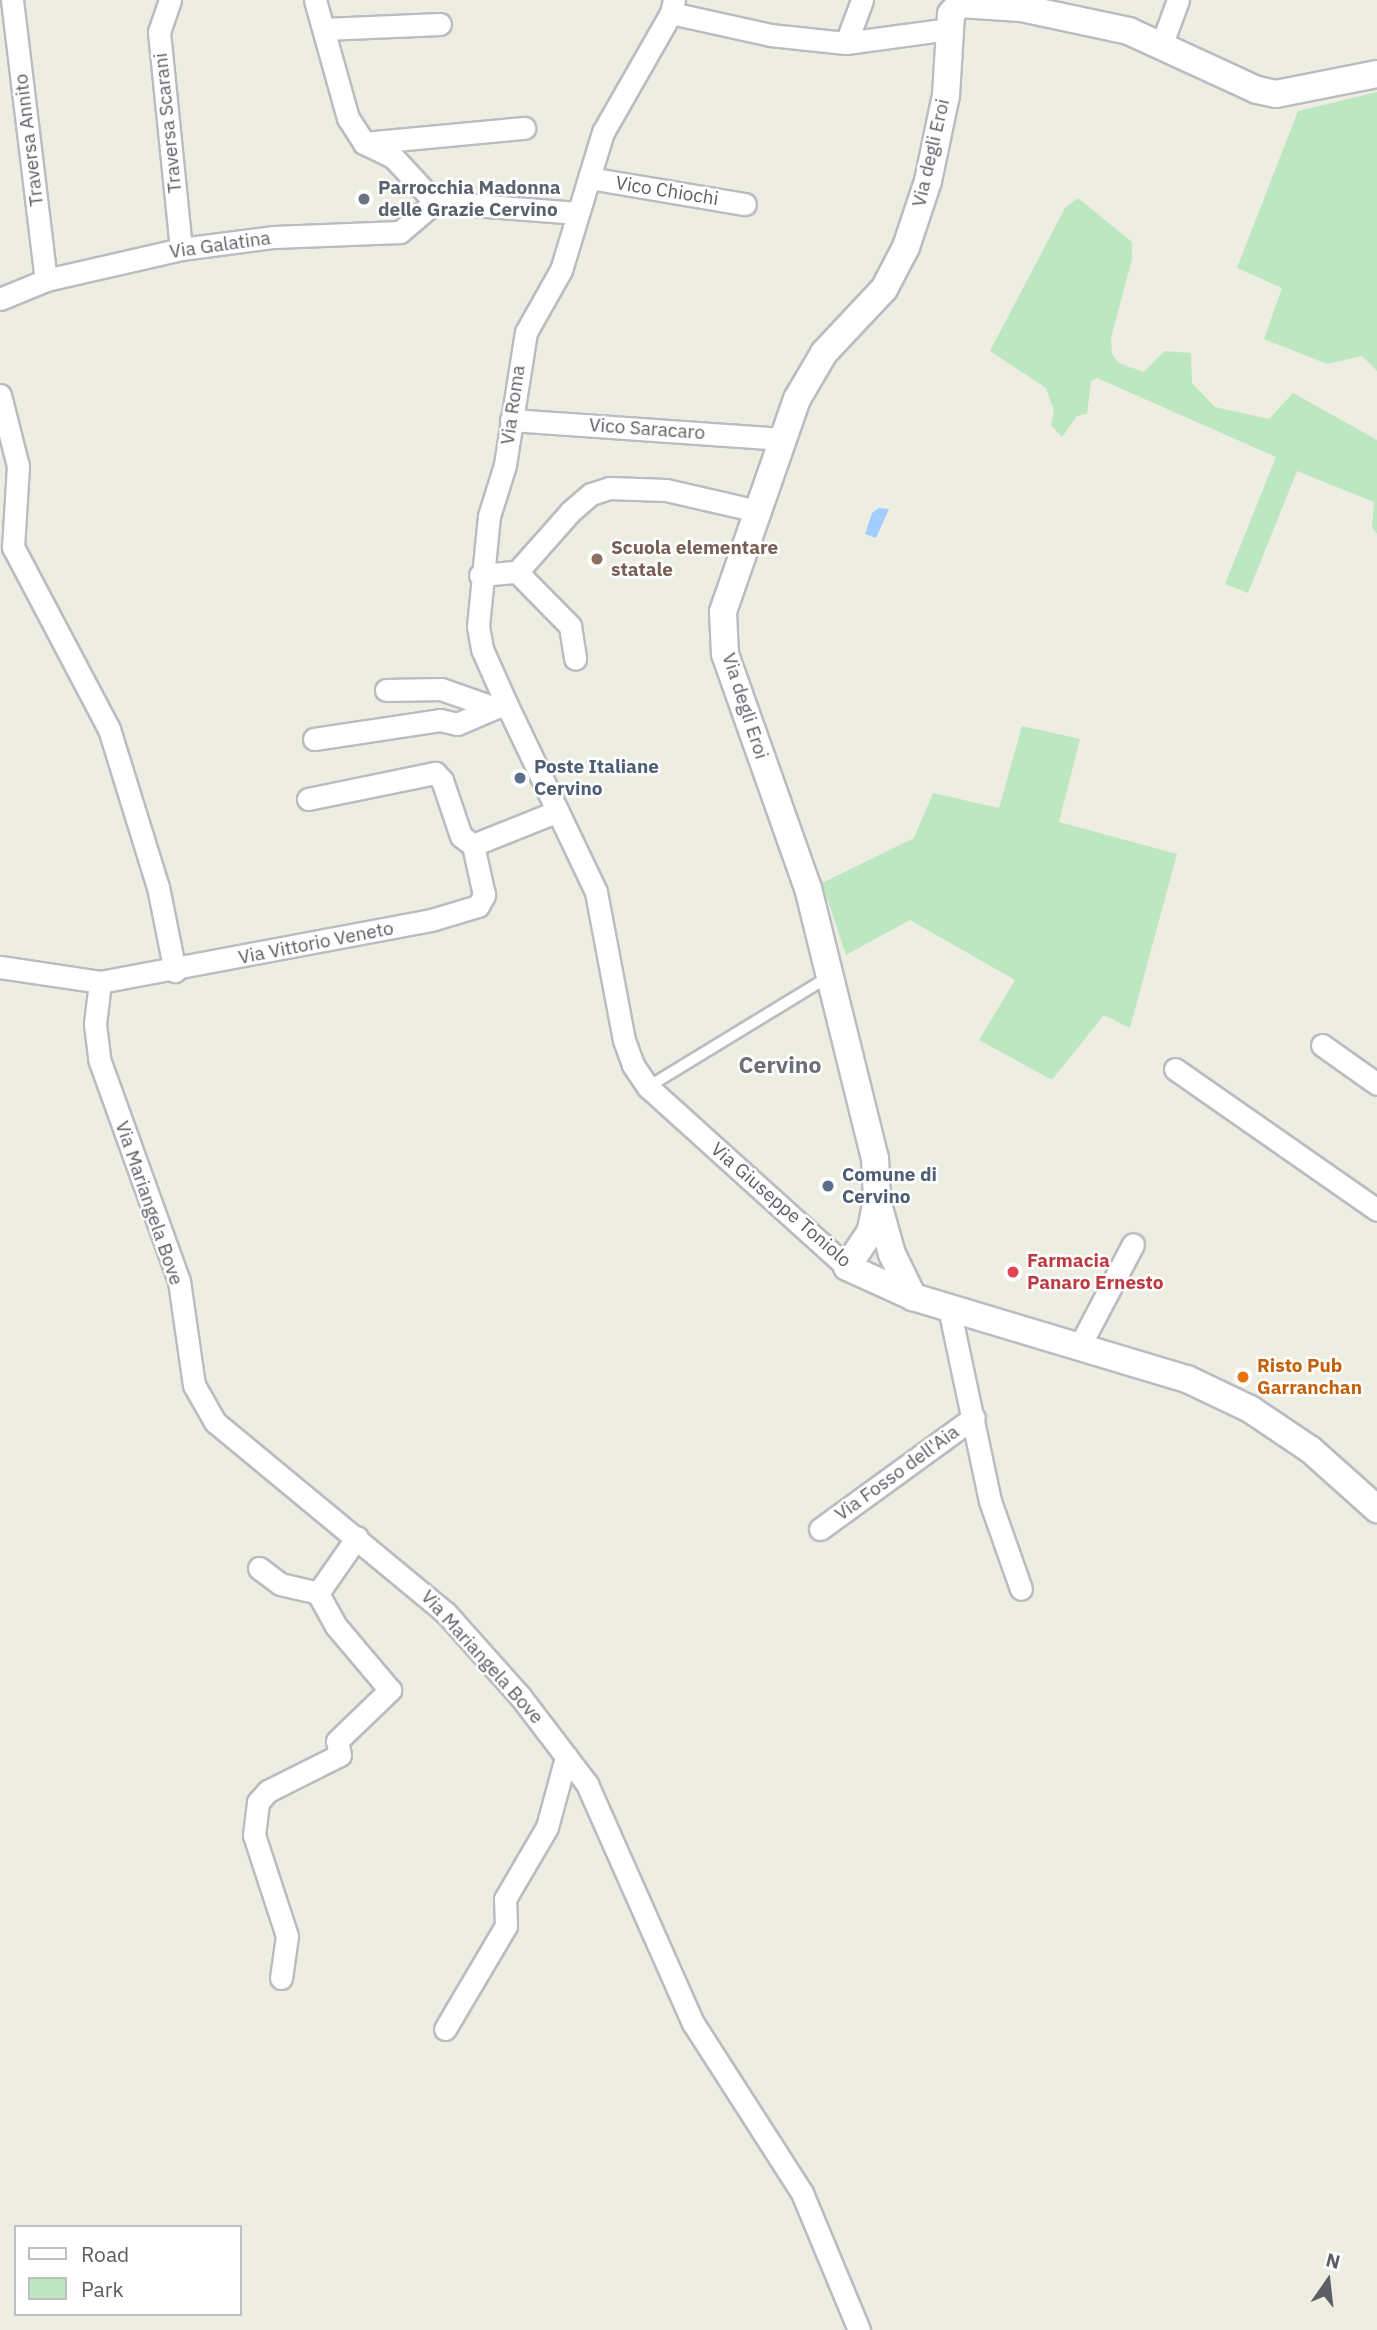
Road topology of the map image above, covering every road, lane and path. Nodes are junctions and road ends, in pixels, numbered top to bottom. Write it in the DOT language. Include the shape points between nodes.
graph roads {
  1 [pos="12,0"];
  2 [pos="170,0"];
  3 [pos="315,0"];
  4 [pos="862,0"];
  5 [pos="1178,0"];
  6 [pos="960,2"];
  7 [pos="673,6"];
  8 [pos="440,23"];
  9 [pos="324,29"];
  10 [pos="950,29"];
  11 [pos="846,43"];
  12 [pos="1161,46"];
  13 [pos="1377,74"];
  14 [pos="524,128"];
  15 [pos="364,142"];
  16 [pos="589,178"];
  17 [pos="435,202"];
  18 [pos="745,204"];
  19 [pos="578,213"];
  20 [pos="181,249"];
  21 [pos="46,281"];
  22 [pos="0,299"];
  23 [pos="0,395"];
  24 [pos="511,419"];
  25 [pos="783,439"];
  26 [pos="758,511"];
  27 [pos="517,572"];
  28 [pos="480,575"];
  29 [pos="575,659"];
  30 [pos="386,690"];
  31 [pos="500,706"];
  32 [pos="314,739"];
  33 [pos="308,799"];
  34 [pos="556,812"];
  35 [pos="473,845"];
  36 [pos="0,967"];
  37 [pos="175,971"];
  38 [pos="831,975"];
  39 [pos="100,982"];
  40 [pos="1322,1045"];
  41 [pos="1175,1069"];
  42 [pos="1377,1084"];
  43 [pos="648,1087"];
  44 [pos="877,1199"];
  45 [pos="1377,1210"];
  46 [pos="1133,1244"];
  47 [pos="847,1267"];
  48 [pos="913,1297"];
  49 [pos="949,1308"];
  50 [pos="1079,1347"];
  51 [pos="974,1417"];
  52 [pos="1377,1509"];
  53 [pos="820,1529"];
  54 [pos="357,1537"];
  55 [pos="260,1568"];
  56 [pos="1021,1589"];
  57 [pos="318,1593"];
  58 [pos="566,1757"];
  59 [pos="281,1978"];
  60 [pos="445,2029"];
  61 [pos="859,2330"];
  1 -- 21 [label="street, Traversa Annito"];
  2 -- 20 [label="street, Traversa Scarani" via="159,32"];
  3 -- 9 [label="street"];
  4 -- 11 [label="street"];
  5 -- 12 [label="street"];
  6 -- 10 [label="street, Via degli Eroi" via="951,14"];
  6 -- 12 [label="street" via="1066,16 1129,31"];
  7 -- 11 [label="street" via="770,35"];
  7 -- 16 [label="street, Via Roma" via="603,132"];
  8 -- 9 [label="street"];
  9 -- 15 [label="street" via="348,118"];
  10 -- 11 [label="street"];
  10 -- 25 [label="street, Via degli Eroi" via="946,95 929,181 906,247 884,289 824,352 797,399"];
  12 -- 13 [label="street" via="1257,90 1276,93"];
  14 -- 15 [label="street"];
  15 -- 17 [label="street" via="393,157"];
  16 -- 18 [label="street, Vico Chiochi"];
  16 -- 19 [label="street, Via Roma"];
  17 -- 19 [label="street"];
  17 -- 20 [label="street, Via Galatina" via="400,232 274,237"];
  19 -- 24 [label="street, Via Roma" via="561,270 526,332"];
  20 -- 21 [label="street, Via Galatina"];
  21 -- 22 [label="street, Via Galatina"];
  23 -- 37 [label="street" via="18,466 13,547 109,729 158,887"];
  24 -- 25 [label="street, Vico Saracaro"];
  24 -- 28 [label="street, Via Roma"];
  25 -- 26 [label="street, Via degli Eroi"];
  26 -- 27 [label="street" via="666,490 609,488 591,494 570,512"];
  26 -- 38 [label="street, Via degli Eroi" via="723,611 725,654 808,888"];
  27 -- 28 [label="street"];
  27 -- 29 [label="street" via="570,626"];
  28 -- 31 [label="street, Via Roma" via="478,626"];
  30 -- 31 [label="street" via="442,689"];
  31 -- 32 [label="street" via="457,724 440,720"];
  31 -- 34 [label="street, Via Roma"];
  33 -- 35 [label="street" via="435,773 442,779 461,836"];
  34 -- 35 [label="street"];
  34 -- 43 [label="street, Via Giuseppe Toniolo" via="596,892 624,1040"];
  35 -- 37 [label="street, Via Vittorio Veneto" via="484,895 478,906 431,920"];
  36 -- 39 [label="street, Via Vittorio Veneto"];
  37 -- 39 [label="street, Via Vittorio Veneto"];
  38 -- 43 [label="lane"];
  38 -- 44 [label="street, Via degli Eroi" via="862,1093 875,1158"];
  39 -- 54 [label="street, Via Mariangela Bove" via="95,1024 99,1059 179,1281 194,1385 215,1422"];
  40 -- 42 [label="street"];
  41 -- 45 [label="street"];
  43 -- 47 [label="street, Via Giuseppe Toniolo"];
  44 -- 47 [label="street, Via degli Eroi" via="871,1231"];
  44 -- 48 [label="street, Via degli Eroi" via="892,1254"];
  46 -- 50 [label="street"];
  47 -- 48 [label="street, Via Giuseppe Toniolo"];
  48 -- 49 [label="street, Via Giuseppe Toniolo"];
  49 -- 50 [label="street, Via Giuseppe Toniolo"];
  49 -- 51 [label="street, Via Fosso dell'Aia"];
  50 -- 52 [label="street, Via Giuseppe Toniolo" via="1187,1379 1250,1409 1311,1450"];
  51 -- 53 [label="street, Via Fosso dell'Aia"];
  51 -- 56 [label="street, Via Fosso dell'Aia" via="990,1501"];
  54 -- 57 [label="street"];
  54 -- 58 [label="street, Via Mariangela Bove" via="446,1613 520,1696"];
  55 -- 57 [label="street" via="281,1584"];
  57 -- 59 [label="street" via="336,1626 390,1690 337,1741 340,1755 268,1791 258,1802 254,1835 287,1936"];
  58 -- 60 [label="street" via="547,1827 505,1899 506,1926"];
  58 -- 61 [label="street, Via Mariangela Bove" via="587,1784 693,2023 802,2193"];
}
